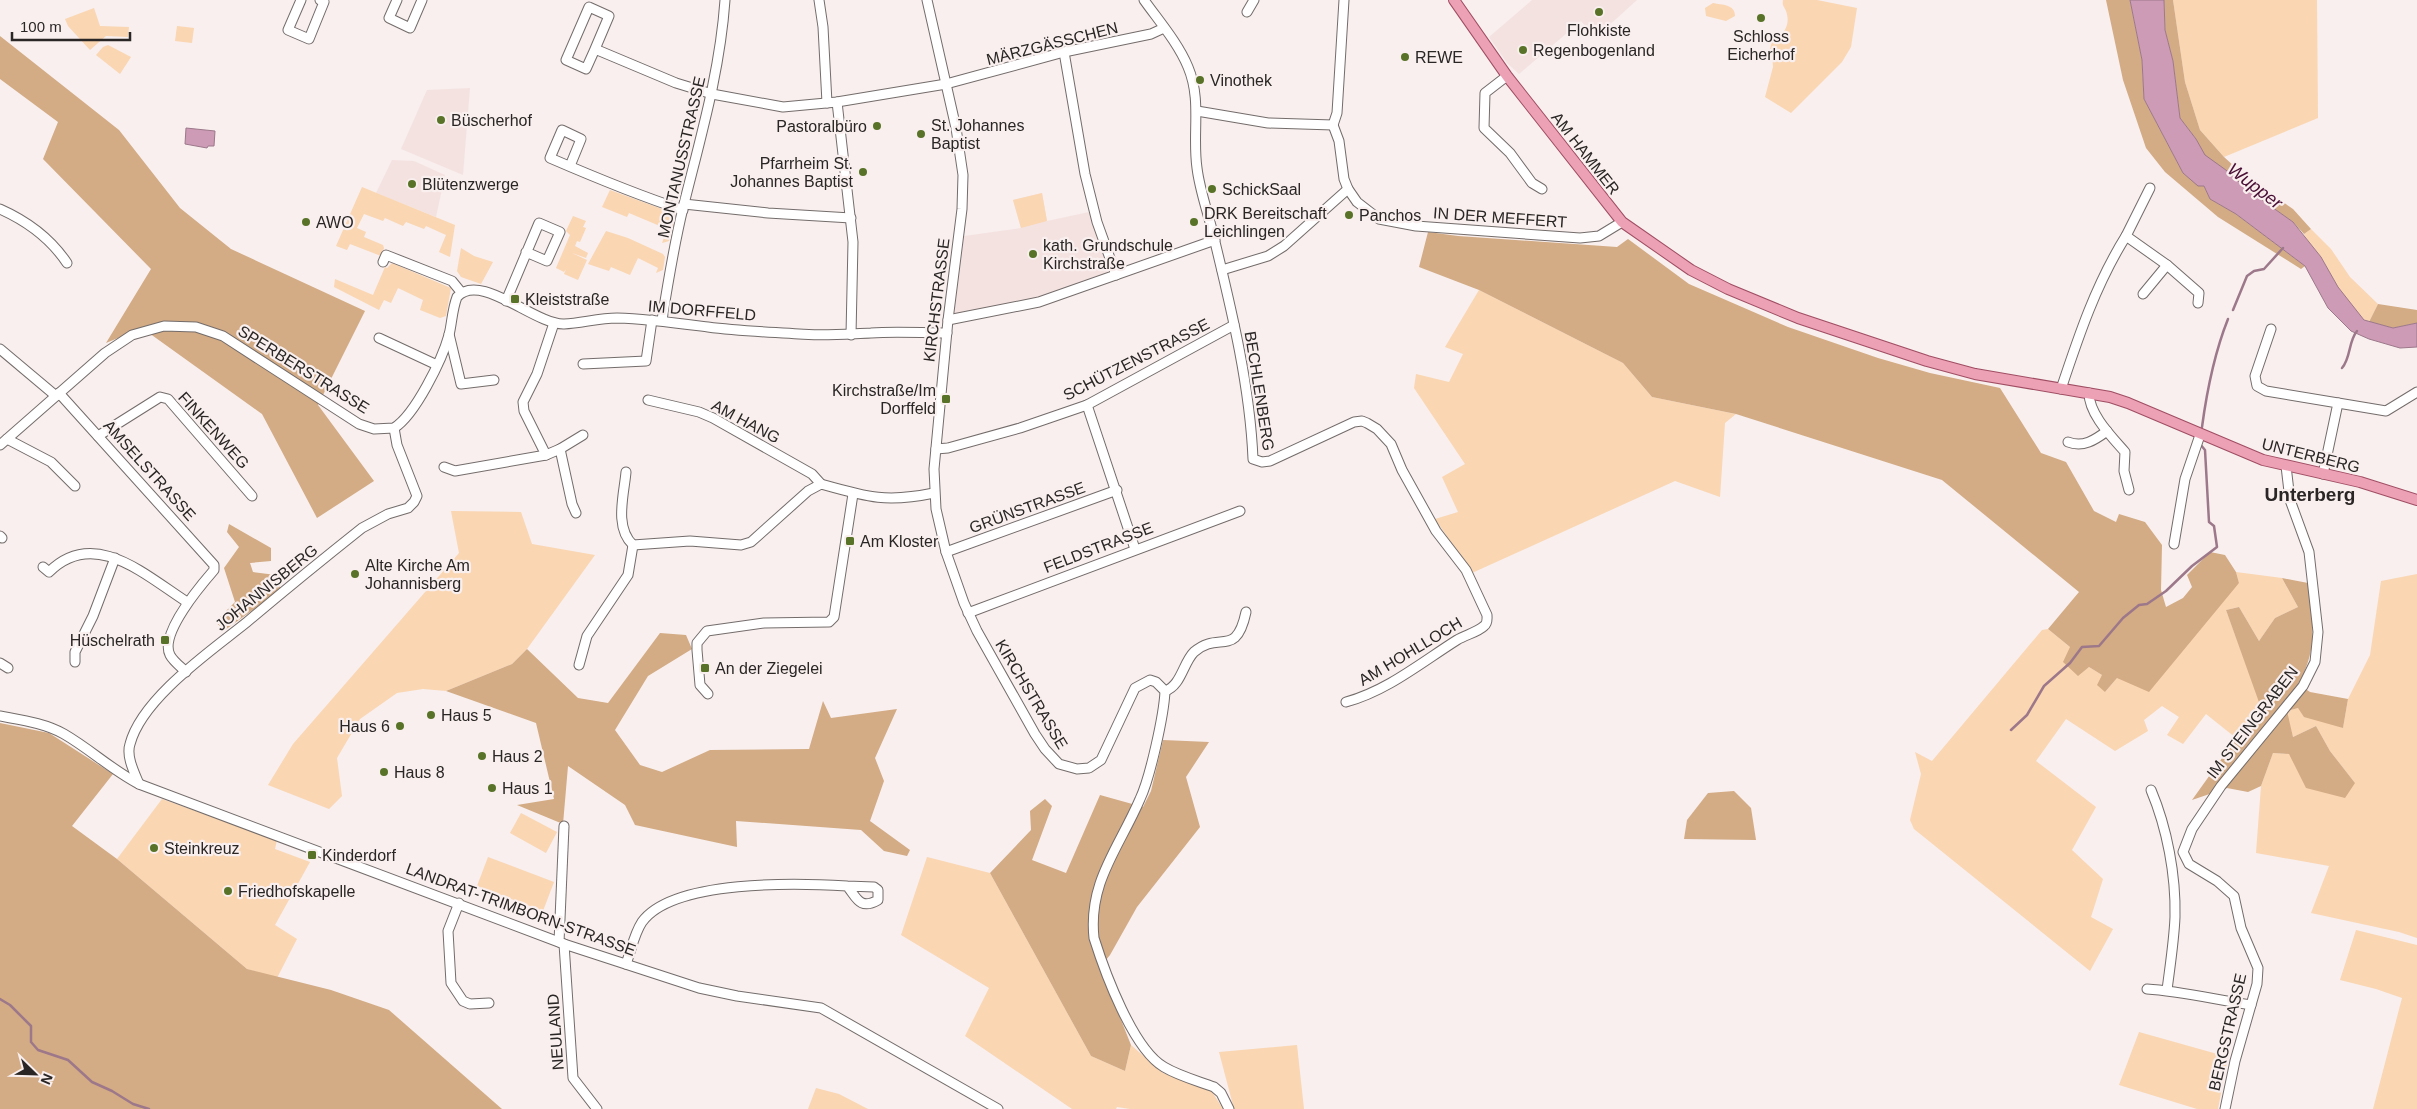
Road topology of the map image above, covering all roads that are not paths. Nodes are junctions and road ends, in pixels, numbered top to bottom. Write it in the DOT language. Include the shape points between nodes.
graph roads {
  1 [pos="302,0"];
  2 [pos="320,0"];
  3 [pos="397,0"];
  4 [pos="422,0"];
  5 [pos="725,0"];
  6 [pos="818,0"];
  7 [pos="928,0"];
  8 [pos="1144,0"];
  9 [pos="1254,0"];
  10 [pos="1344,0"];
  11 [pos="1454,0"];
  12 [pos="1247,12"];
  13 [pos="1164,28"];
  14 [pos="595,49"];
  15 [pos="1064,52"];
  16 [pos="1507,76"];
  17 [pos="946,84"];
  18 [pos="712,94"];
  19 [pos="837,102"];
  20 [pos="827,103"];
  21 [pos="1197,111"];
  22 [pos="1333,125"];
  23 [pos="570,166"];
  24 [pos="2150,188"];
  25 [pos="1348,189"];
  26 [pos="1542,189"];
  27 [pos="684,207"];
  28 [pos="0,209"];
  29 [pos="851,218"];
  30 [pos="1622,222"];
  31 [pos="2126,236"];
  32 [pos="1215,240"];
  33 [pos="526,252"];
  34 [pos="383,262"];
  35 [pos="67,263"];
  36 [pos="2167,265"];
  37 [pos="1222,270"];
  38 [pos="1116,275"];
  39 [pos="462,292"];
  40 [pos="2143,294"];
  41 [pos="506,300"];
  42 [pos="2198,303"];
  43 [pos="657,320"];
  44 [pos="948,320"];
  45 [pos="554,323"];
  46 [pos="1234,325"];
  47 [pos="2271,329"];
  48 [pos="947,333"];
  49 [pos="449,334"];
  50 [pos="851,335"];
  51 [pos="379,338"];
  52 [pos="0,349"];
  53 [pos="583,364"];
  54 [pos="437,365"];
  55 [pos="494,380"];
  56 [pos="2042,385"];
  57 [pos="2061,388"];
  58 [pos="2417,392"];
  59 [pos="2089,393"];
  60 [pos="58,395"];
  61 [pos="648,400"];
  62 [pos="2338,403"];
  63 [pos="1087,405"];
  64 [pos="394,428"];
  65 [pos="2107,431"];
  66 [pos="2200,434"];
  67 [pos="583,435"];
  68 [pos="98,436"];
  69 [pos="3,442"];
  70 [pos="2068,442"];
  71 [pos="560,448"];
  72 [pos="936,449"];
  73 [pos="546,455"];
  74 [pos="2286,466"];
  75 [pos="444,467"];
  76 [pos="626,472"];
  77 [pos="2323,474"];
  78 [pos="821,484"];
  79 [pos="75,486"];
  80 [pos="1117,490"];
  81 [pos="2129,490"];
  82 [pos="853,494"];
  83 [pos="934,494"];
  84 [pos="252,496"];
  85 [pos="2417,500"];
  86 [pos="1240,511"];
  87 [pos="576,513"];
  88 [pos="2174,544"];
  89 [pos="633,545"];
  90 [pos="1135,549"];
  91 [pos="946,552"];
  92 [pos="114,558"];
  93 [pos="43,567"];
  94 [pos="187,602"];
  95 [pos="1246,612"];
  96 [pos="968,613"];
  97 [pos="1487,622"];
  98 [pos="75,662"];
  99 [pos="0,663"];
  100 [pos="578,665"];
  101 [pos="8,668"];
  102 [pos="186,672"];
  103 [pos="1165,691"];
  104 [pos="708,694"];
  105 [pos="1346,702"];
  106 [pos="0,716"];
  107 [pos="139,784"];
  108 [pos="2151,790"];
  109 [pos="564,826"];
  110 [pos="847,886"];
  111 [pos="459,903"];
  112 [pos="2237,906"];
  113 [pos="561,943"];
  114 [pos="626,964"];
  115 [pos="2147,989"];
  116 [pos="2167,990"];
  117 [pos="489,1003"];
  118 [pos="2251,1005"];
  119 [pos="597,1109"];
  120 [pos="998,1109"];
  121 [pos="1229,1109"];
  122 [pos="2225,1109"];
  1 -- 2 [label="street" via="288,30 308,39 324,2"];
  3 -- 4 [label="street" via="389,18 410,28"];
  5 -- 18 [label="street, MONTANUSSTRASSE"];
  6 -- 20 [label="street" via="823,27"];
  7 -- 17 [label="street, KIRCHSTRASSE"];
  8 -- 13 [label="street, BECHLENBERG"];
  9 -- 12 [label="street"];
  10 -- 22 [label="street" via="1337,113"];
  11 -- 16 [label="main road, AM HAMMER"];
  13 -- 15 [label="street, MÄRZGÄSSCHEN" via="1151,34"];
  13 -- 21 [label="street, BECHLENBERG" via="1188,66 1194,83"];
  14 -- 14 [label="street" via="609,16 589,7 566,60 586,69"];
  14 -- 18 [label="street, MÄRZGÄSSCHEN" via="676,83"];
  15 -- 17 [label="street, MÄRZGÄSSCHEN"];
  15 -- 38 [label="street" via="1085,174 1097,222"];
  16 -- 26 [label="street" via="1485,93 1484,128 1532,183"];
  16 -- 30 [label="main road, AM HAMMER"];
  17 -- 19 [label="street, MÄRZGÄSSCHEN"];
  17 -- 44 [label="street, KIRCHSTRASSE" via="962,160 964,187"];
  18 -- 20 [label="street, MÄRZGÄSSCHEN" via="783,107"];
  18 -- 27 [label="street, MONTANUSSTRASSE"];
  19 -- 20 [label="street, MÄRZGÄSSCHEN"];
  19 -- 29 [label="street"];
  21 -- 22 [label="street" via="1268,122"];
  21 -- 32 [label="street, BECHLENBERG" via="1197,168"];
  22 -- 25 [label="street, IN DER MEFFERT"];
  23 -- 27 [label="street" via="648,198"];
  24 -- 31 [label="street"];
  25 -- 30 [label="street, IN DER MEFFERT" via="1357,202 1379,219 1416,226 1580,238 1599,236"];
  25 -- 37 [label="street" via="1284,246 1268,256"];
  27 -- 29 [label="street"];
  27 -- 43 [label="street, MONTANUSSTRASSE"];
  28 -- 35 [label="street" via="37,230 59,250"];
  29 -- 50 [label="street"];
  30 -- 56 [label="main road, AM HAMMER" via="1691,270 1728,289 1813,323 1975,374"];
  31 -- 36 [label="street"];
  31 -- 57 [label="street" via="2106,267 2090,303"];
  32 -- 37 [label="street, BECHLENBERG"];
  32 -- 38 [label="street"];
  33 -- 41 [label="street"];
  34 -- 39 [label="street" via="386,255 452,281"];
  36 -- 40 [label="street"];
  36 -- 42 [label="street" via="2199,293"];
  37 -- 46 [label="street, BECHLENBERG"];
  38 -- 44 [label="street" via="1039,302"];
  39 -- 41 [label="street, IM DORFFELD" via="479,290"];
  39 -- 49 [label="street" via="455,303"];
  41 -- 45 [label="street, IM DORFFELD"];
  43 -- 45 [label="street, IM DORFFELD" via="601,319"];
  43 -- 50 [label="street, IM DORFFELD" via="718,328"];
  43 -- 53 [label="street, MONTANUSSTRASSE" via="646,361"];
  44 -- 48 [label="street, KIRCHSTRASSE"];
  45 -- 73 [label="street" via="537,374 523,402 524,411"];
  46 -- 63 [label="street, SCHÜTZENSTRASSE"];
  46 -- 97 [label="street, BECHLENBERG" via="1253,459 1270,461 1362,420 1377,429 1391,444 1436,531 1466,570 1482,601"];
  47 -- 62 [label="street" via="2255,376 2257,386 2266,391"];
  48 -- 50 [label="street, IM DORFFELD"];
  48 -- 72 [label="street, KIRCHSTRASSE"];
  49 -- 54 [label="street"];
  49 -- 55 [label="street" via="461,384"];
  51 -- 54 [label="street"];
  52 -- 60 [label="street, AMSELSTRASSE"];
  54 -- 64 [label="street" via="408,415"];
  56 -- 57 [label="main road, UNTERBERG"];
  57 -- 59 [label="main road, UNTERBERG"];
  58 -- 62 [label="street" via="2386,411"];
  59 -- 65 [label="street" via="2089,400"];
  59 -- 66 [label="main road, UNTERBERG" via="2128,403"];
  60 -- 64 [label="street, SPERBERSTRASSE" via="105,353 132,336 164,326 196,327 223,336 359,424 374,429"];
  60 -- 68 [label="street, AMSELSTRASSE"];
  60 -- 69 [label="street, SPERBERSTRASSE"];
  61 -- 78 [label="street, AM HANG" via="712,418 812,474"];
  62 -- 77 [label="street"];
  63 -- 72 [label="street, SCHÜTZENSTRASSE" via="1020,428"];
  63 -- 80 [label="street"];
  64 -- 102 [label="street, JOHANNISBERG" via="397,445 417,496 414,502 408,508 362,528"];
  65 -- 70 [label="street" via="2083,444"];
  65 -- 81 [label="street" via="2125,452 2124,471"];
  66 -- 74 [label="main road, UNTERBERG"];
  66 -- 88 [label="street" via="2185,479"];
  67 -- 71 [label="street"];
  68 -- 84 [label="street, FINKENWEG" via="160,397 168,400"];
  68 -- 94 [label="street, AMSELSTRASSE" via="214,565 214,570"];
  69 -- 79 [label="street" via="51,462"];
  71 -- 73 [label="street"];
  71 -- 87 [label="street"];
  72 -- 83 [label="street, KIRCHSTRASSE"];
  73 -- 75 [label="street" via="456,471"];
  74 -- 77 [label="main road, UNTERBERG"];
  74 -- 112 [label="street, IM STEINGRABEN" via="2290,500 2309,552 2318,632 2315,662 2303,686 2196,822 2183,852 2189,864 2229,890"];
  76 -- 89 [label="street" via="622,523 626,539"];
  77 -- 85 [label="main road, UNTERBERG"];
  78 -- 82 [label="street"];
  78 -- 89 [label="street" via="808,491 752,542 741,545 690,541"];
  80 -- 90 [label="street"];
  80 -- 91 [label="street, GRÜNSTRASSE"];
  82 -- 83 [label="street" via="896,500"];
  82 -- 104 [label="street" via="834,617 829,622 764,623 707,631 701,636 696,650 700,686"];
  83 -- 91 [label="street, KIRCHSTRASSE"];
  86 -- 90 [label="street, FELDSTRASSE"];
  89 -- 100 [label="street" via="628,575 587,636"];
  90 -- 96 [label="street, FELDSTRASSE"];
  91 -- 96 [label="street, KIRCHSTRASSE"];
  92 -- 93 [label="street" via="89,553 65,559 48,572"];
  92 -- 94 [label="street"];
  92 -- 98 [label="street" via="94,616 75,652"];
  94 -- 102 [label="street" via="175,625 168,649 170,656"];
  95 -- 103 [label="street" via="1239,635 1232,641 1208,644 1196,650 1174,686"];
  96 -- 103 [label="street, KIRCHSTRASSE" via="1045,750 1066,767 1089,768 1101,760 1135,688 1150,680"];
  97 -- 105 [label="street, AM HOHLLOCH" via="1484,627 1395,679 1359,699"];
  99 -- 101 [label="street"];
  102 -- 107 [label="street, JOHANNISBERG" via="152,706 133,736 129,752"];
  103 -- 121 [label="street" via="1144,792 1095,895 1094,938 1134,1034 1150,1056 1165,1068 1214,1087 1226,1100"];
  106 -- 107 [label="street, LANDRAT-TRIMBORN-STRASSE" via="37,723 63,733"];
  107 -- 111 [label="street, LANDRAT-TRIMBORN-STRASSE"];
  108 -- 116 [label="street" via="2162,816 2174,897 2175,918"];
  109 -- 113 [label="street, NEULAND"];
  110 -- 114 [label="street" via="774,884 710,890 665,903 642,922"];
  111 -- 113 [label="street, LANDRAT-TRIMBORN-STRASSE"];
  111 -- 117 [label="street" via="448,931 451,983 464,1001 470,1004"];
  112 -- 118 [label="street, BERGSTRASSE" via="2241,928 2258,968"];
  113 -- 114 [label="street, LANDRAT-TRIMBORN-STRASSE"];
  113 -- 119 [label="street, NEULAND" via="573,1078"];
  114 -- 120 [label="street, LANDRAT-TRIMBORN-STRASSE" via="708,990 821,1008"];
  115 -- 116 [label="street"];
  116 -- 118 [label="street"];
  118 -- 122 [label="street, BERGSTRASSE"];
}
